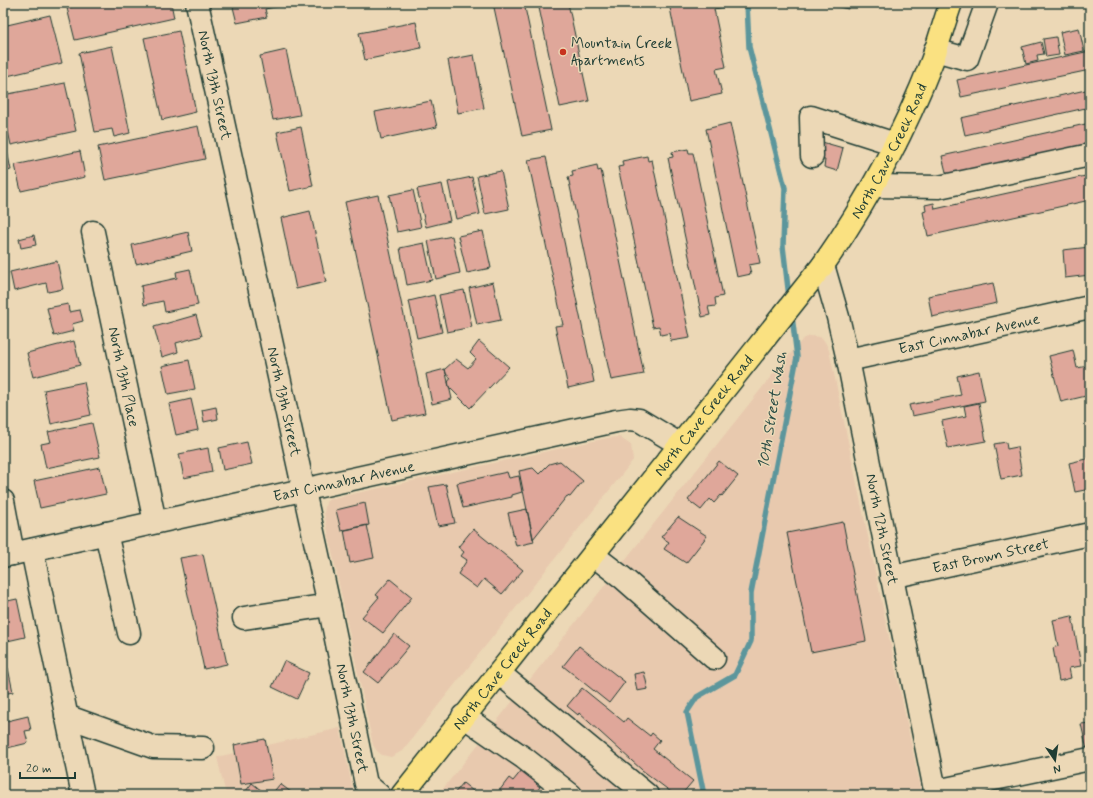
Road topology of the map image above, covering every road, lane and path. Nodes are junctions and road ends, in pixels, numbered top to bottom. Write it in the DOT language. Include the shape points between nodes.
graph roads {
  1 [pos="197,3"];
  2 [pos="951,3"];
  3 [pos="987,3"];
  4 [pos="935,50"];
  5 [pos="894,144"];
  6 [pos="1090,155"];
  7 [pos="812,156"];
  8 [pos="873,186"];
  9 [pos="93,232"];
  10 [pos="816,273"];
  11 [pos="1090,307"];
  12 [pos="848,360"];
  13 [pos="679,444"];
  14 [pos="304,490"];
  15 [pos="3,501"];
  16 [pos="155,522"];
  17 [pos="106,533"];
  18 [pos="1090,534"];
  19 [pos="16,553"];
  20 [pos="593,555"];
  21 [pos="891,577"];
  22 [pos="329,604"];
  23 [pos="244,618"];
  24 [pos="129,633"];
  25 [pos="714,658"];
  26 [pos="499,673"];
  27 [pos="66,716"];
  28 [pos="463,716"];
  29 [pos="203,748"];
  30 [pos="1090,759"];
  31 [pos="936,793"];
  32 [pos="83,795"];
  33 [pos="379,795"];
  34 [pos="402,795"];
  35 [pos="571,795"];
  36 [pos="647,795"];
  1 -- 14 [label="street, North 13th Street"];
  2 -- 4 [label="main road, North Cave Creek Road"];
  3 -- 4 [label="street" via="967,59"];
  4 -- 5 [label="main road, North Cave Creek Road"];
  5 -- 7 [label="street" via="811,117"];
  5 -- 8 [label="main road, North Cave Creek Road"];
  6 -- 8 [label="street" via="939,187"];
  8 -- 10 [label="main road, North Cave Creek Road" via="850,225"];
  9 -- 16 [label="street, North 13th Place"];
  10 -- 12 [label="street, North 12th Street" via="838,317"];
  10 -- 13 [label="main road, North Cave Creek Road"];
  11 -- 12 [label="street, East Cinnabar Avenue"];
  12 -- 21 [label="street, North 12th Street"];
  13 -- 14 [label="street, East Cinnabar Avenue" via="639,420 630,419"];
  13 -- 20 [label="main road, North Cave Creek Road"];
  14 -- 16 [label="street, East Cinnabar Avenue"];
  14 -- 22 [label="street, North 13th Street"];
  15 -- 19 [label="street"];
  16 -- 17 [label="street, East Cinnabar Avenue"];
  17 -- 19 [label="street, East Cinnabar Avenue"];
  17 -- 24 [label="street"];
  18 -- 21 [label="street, East Brown Street"];
  19 -- 27 [label="street"];
  20 -- 25 [label="street"];
  20 -- 26 [label="main road, North Cave Creek Road"];
  21 -- 31 [label="street, North 12th Street"];
  22 -- 23 [label="street"];
  22 -- 33 [label="street, North 13th Street" via="366,784"];
  26 -- 28 [label="main road, North Cave Creek Road"];
  26 -- 36 [label="street"];
  27 -- 29 [label="street" via="153,747"];
  27 -- 32 [label="street"];
  28 -- 34 [label="main road, North Cave Creek Road"];
  28 -- 35 [label="street" via="524,758"];
  30 -- 31 [label="street"];
}
